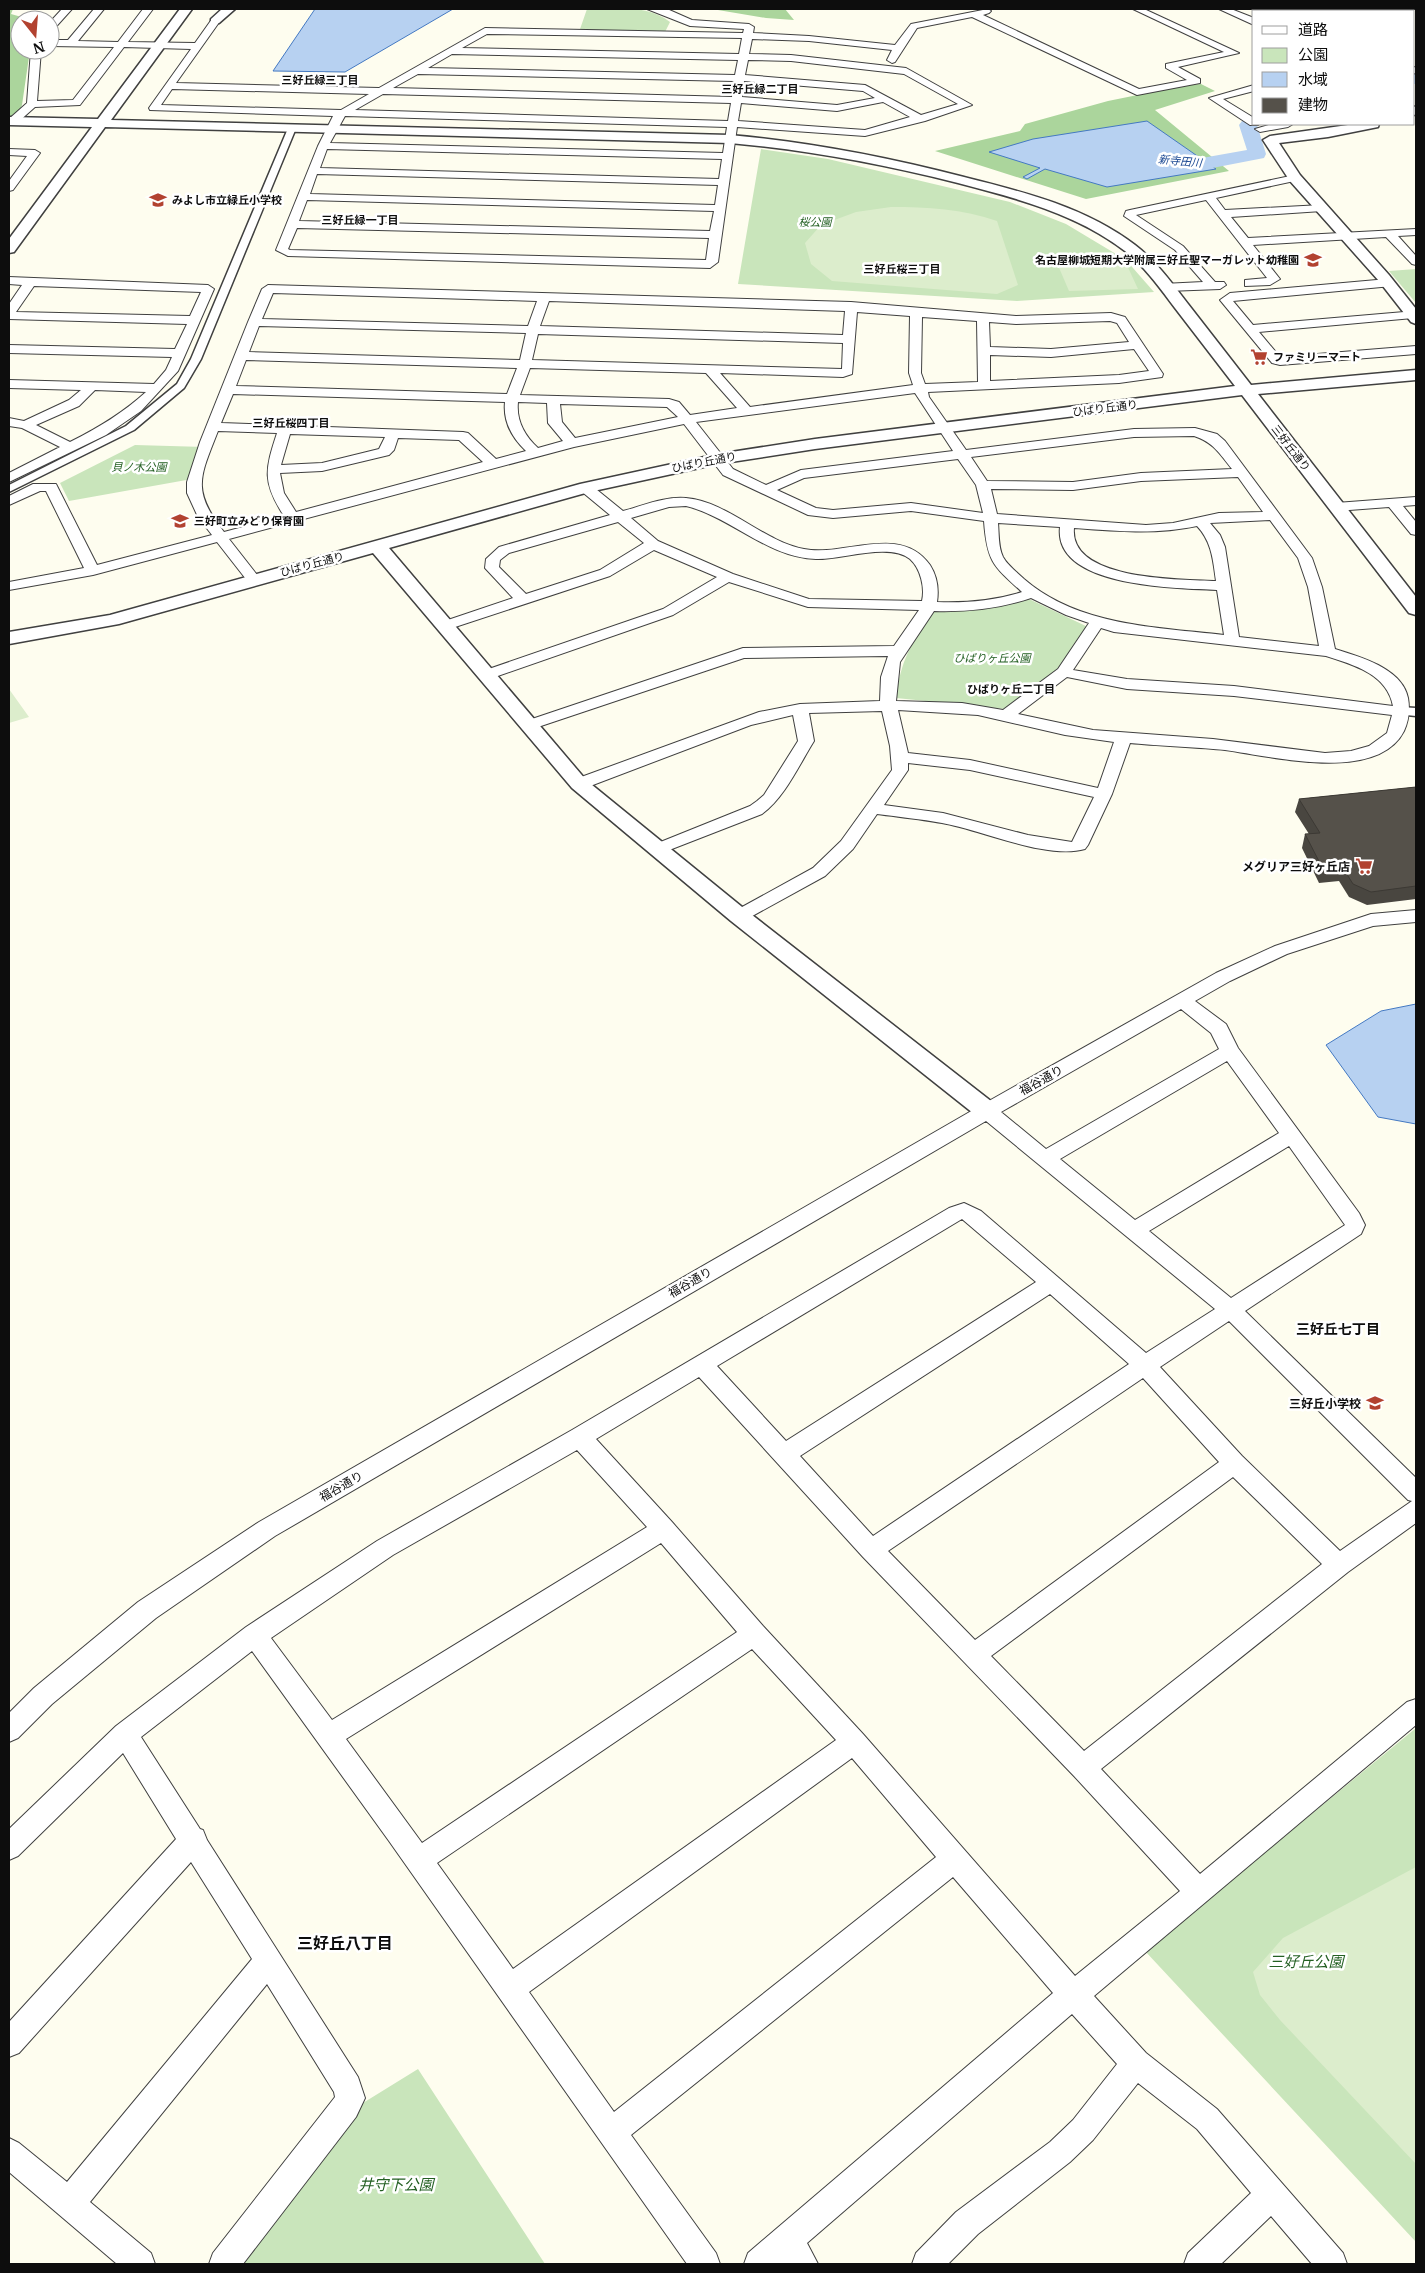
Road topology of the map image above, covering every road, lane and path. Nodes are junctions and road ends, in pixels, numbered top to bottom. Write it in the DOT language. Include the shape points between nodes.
graph roads {
  1 [pos="99,9"];
  2 [pos="148,9"];
  3 [pos="186,9"];
  4 [pos="228,9"];
  5 [pos="650,9"];
  6 [pos="946,9"];
  7 [pos="995,9"];
  8 [pos="1137,9"];
  9 [pos="1224,9"];
  10 [pos="972,13"];
  11 [pos="953,17"];
  12 [pos="215,21"];
  13 [pos="1252,21"];
  14 [pos="621,34"];
  15 [pos="747,36"];
  16 [pos="60,44"];
  17 [pos="70,44"];
  18 [pos="120,44"];
  19 [pos="159,45"];
  20 [pos="196,46"];
  21 [pos="898,48"];
  22 [pos="451,51"];
  23 [pos="614,54"];
  24 [pos="744,57"];
  25 [pos="35,60"];
  26 [pos="888,68"];
  27 [pos="415,71"];
  28 [pos="608,75"];
  29 [pos="741,78"];
  30 [pos="169,86"];
  31 [pos="1252,88"];
  32 [pos="378,92"];
  33 [pos="884,99"];
  34 [pos="1252,99"];
  35 [pos="737,100"];
  36 [pos="32,104"];
  37 [pos="1223,104"];
  38 [pos="599,108"];
  39 [pos="342,113"];
  40 [pos="1248,114"];
  41 [pos="921,119"];
  42 [pos="11,121"];
  43 [pos="101,123"];
  44 [pos="732,124"];
  45 [pos="1256,125"];
  46 [pos="1368,125"];
  47 [pos="292,128"];
  48 [pos="332,129"];
  49 [pos="730,139"];
  50 [pos="1270,140"];
  51 [pos="323,146"];
  52 [pos="9,152"];
  53 [pos="727,156"];
  54 [pos="314,171"];
  55 [pos="1294,178"];
  56 [pos="724,182"];
  57 [pos="9,188"];
  58 [pos="1208,196"];
  59 [pos="303,197"];
  60 [pos="571,205"];
  61 [pos="720,208"];
  62 [pos="1322,208"];
  63 [pos="1223,214"];
  64 [pos="292,224"];
  65 [pos="1416,232"];
  66 [pos="1389,234"];
  67 [pos="714,235"];
  68 [pos="1346,236"];
  69 [pos="1244,242"];
  70 [pos="9,249"];
  71 [pos="1416,262"];
  72 [pos="9,281"];
  73 [pos="30,282"];
  74 [pos="1388,283"];
  75 [pos="1212,285"];
  76 [pos="1167,287"];
  77 [pos="545,296"];
  78 [pos="851,306"];
  79 [pos="1413,310"];
  80 [pos="916,312"];
  81 [pos="9,314"];
  82 [pos="983,318"];
  83 [pos="193,320"];
  84 [pos="254,322"];
  85 [pos="1251,329"];
  86 [pos="533,330"];
  87 [pos="849,339"];
  88 [pos="1138,345"];
  89 [pos="9,349"];
  90 [pos="1416,350"];
  91 [pos="982,351"];
  92 [pos="180,353"];
  93 [pos="241,356"];
  94 [pos="525,364"];
  95 [pos="709,369"];
  96 [pos="1416,375"];
  97 [pos="9,384"];
  98 [pos="984,386"];
  99 [pos="91,387"];
  100 [pos="157,388"];
  101 [pos="921,388"];
  102 [pos="228,390"];
  103 [pos="1246,390"];
  104 [pos="512,399"];
  105 [pos="553,400"];
  106 [pos="746,410"];
  107 [pos="687,419"];
  108 [pos="9,422"];
  109 [pos="26,425"];
  110 [pos="214,427"];
  111 [pos="943,428"];
  112 [pos="285,430"];
  113 [pos="393,434"];
  114 [pos="572,443"];
  115 [pos="71,448"];
  116 [pos="536,453"];
  117 [pos="960,453"];
  118 [pos="718,459"];
  119 [pos="493,464"];
  120 [pos="272,469"];
  121 [pos="1240,473"];
  122 [pos="9,478"];
  123 [pos="983,485"];
  124 [pos="586,488"];
  125 [pos="9,489"];
  126 [pos="766,490"];
  127 [pos="9,501"];
  128 [pos="1416,501"];
  129 [pos="1393,503"];
  130 [pos="1336,507"];
  131 [pos="618,516"];
  132 [pos="1273,516"];
  133 [pos="293,518"];
  134 [pos="991,518"];
  135 [pos="1200,521"];
  136 [pos="1068,524"];
  137 [pos="1416,531"];
  138 [pos="219,537"];
  139 [pos="654,544"];
  140 [pos="378,547"];
  141 [pos="9,569"];
  142 [pos="92,571"];
  143 [pos="728,577"];
  144 [pos="254,580"];
  145 [pos="14,585"];
  146 [pos="1224,586"];
  147 [pos="1032,593"];
  148 [pos="523,600"];
  149 [pos="929,606"];
  150 [pos="1416,609"];
  151 [pos="1096,622"];
  152 [pos="444,626"];
  153 [pos="9,638"];
  154 [pos="1232,640"];
  155 [pos="899,651"];
  156 [pos="1328,652"];
  157 [pos="1064,672"];
  158 [pos="486,675"];
  159 [pos="888,705"];
  160 [pos="800,709"];
  161 [pos="1408,712"];
  162 [pos="1006,716"];
  163 [pos="529,726"];
  164 [pos="1123,739"];
  165 [pos="902,757"];
  166 [pos="579,784"];
  167 [pos="1104,794"];
  168 [pos="874,809"];
  169 [pos="659,849"];
  170 [pos="739,916"];
  171 [pos="1416,916"];
  172 [pos="1182,1000"];
  173 [pos="1230,1051"];
  174 [pos="987,1110"];
  175 [pos="1292,1135"];
  176 [pos="1046,1158"];
  177 [pos="1135,1230"];
  178 [pos="1051,1283"];
  179 [pos="1230,1309"];
  180 [pos="700,1364"];
  181 [pos="1145,1365"];
  182 [pos="580,1437"];
  183 [pos="783,1455"];
  184 [pos="1234,1462"];
  185 [pos="1416,1493"];
  186 [pos="1416,1510"];
  187 [pos="664,1529"];
  188 [pos="871,1550"];
  189 [pos="1339,1565"];
  190 [pos="255,1634"];
  191 [pos="754,1634"];
  192 [pos="972,1656"];
  193 [pos="1416,1710"];
  194 [pos="9,1730"];
  195 [pos="125,1734"];
  196 [pos="327,1738"];
  197 [pos="854,1742"];
  198 [pos="1083,1768"];
  199 [pos="194,1839"];
  200 [pos="9,1847"];
  201 [pos="956,1859"];
  202 [pos="418,1860"];
  203 [pos="1198,1891"];
  204 [pos="269,1960"];
  205 [pos="509,1989"];
  206 [pos="1073,1995"];
  207 [pos="9,2043"];
  208 [pos="1136,2063"];
  209 [pos="610,2133"];
  210 [pos="9,2153"];
  211 [pos="1271,2195"];
  212 [pos="68,2203"];
  213 [pos="795,2253"];
  214 [pos="140,2264"];
  215 [pos="224,2264"];
  216 [pos="705,2264"];
  217 [pos="759,2264"];
  218 [pos="927,2264"];
  219 [pos="1199,2264"];
  220 [pos="1332,2264"];
  1 -- 17 [label="street"];
  2 -- 18 [label="street"];
  3 -- 19 [label="street"];
  4 -- 12 [label="street"];
  5 -- 15 [label="street" via="690,22 748,25"];
  6 -- 11 [label="street"];
  7 -- 10 [label="street"];
  8 -- 10 [label="street" via="1234,53 1169,66 1196,81 1136,92"];
  9 -- 13 [label="street"];
  10 -- 11 [label="street"];
  11 -- 21 [label="street" via="914,26"];
  12 -- 20 [label="street"];
  14 -- 15 [label="street"];
  14 -- 22 [label="street" via="491,30"];
  14 -- 23 [label="street"];
  15 -- 21 [label="street"];
  15 -- 24 [label="street"];
  16 -- 17 [label="street"];
  17 -- 18 [label="street"];
  18 -- 19 [label="street"];
  18 -- 36 [label="street" via="76,103"];
  19 -- 20 [label="street"];
  19 -- 43 [label="street"];
  20 -- 30 [label="street"];
  21 -- 26 [label="street"];
  22 -- 23 [label="street"];
  22 -- 27 [label="street"];
  23 -- 24 [label="street"];
  23 -- 28 [label="street"];
  24 -- 26 [label="street" via="790,58"];
  24 -- 29 [label="street"];
  25 -- 36 [label="street"];
  26 -- 41 [label="street" via="906,71 967,105"];
  27 -- 28 [label="street"];
  27 -- 32 [label="street"];
  28 -- 29 [label="street"];
  28 -- 38 [label="street"];
  29 -- 33 [label="street" via="865,88"];
  29 -- 35 [label="street"];
  30 -- 32 [label="street"];
  30 -- 39 [label="street" via="154,108"];
  31 -- 37 [label="street" via="1214,98"];
  32 -- 38 [label="street"];
  32 -- 39 [label="street"];
  33 -- 35 [label="street" via="837,108"];
  33 -- 41 [label="street"];
  34 -- 37 [label="street"];
  35 -- 38 [label="street"];
  35 -- 44 [label="street"];
  36 -- 42 [label="street"];
  37 -- 40 [label="street"];
  38 -- 39 [label="street"];
  38 -- 44 [label="street"];
  39 -- 48 [label="street"];
  41 -- 44 [label="street" via="865,133"];
  42 -- 43 [label="street, 三好丘通り"];
  43 -- 47 [label="street, 三好丘通り"];
  43 -- 70 [label="street"];
  44 -- 49 [label="street"];
  45 -- 50 [label="street"];
  46 -- 50 [label="street"];
  47 -- 48 [label="street, 三好丘通り"];
  47 -- 125 [label="street" via="200,350 181,386 130,428"];
  48 -- 49 [label="street, 三好丘通り"];
  48 -- 51 [label="street"];
  49 -- 53 [label="street"];
  49 -- 76 [label="street, 三好丘通り" via="858,155 1040,202 1117,238 1146,261"];
  50 -- 55 [label="street"];
  51 -- 54 [label="street"];
  51 -- 60 [label="street"];
  52 -- 57 [label="street" via="35,152"];
  53 -- 56 [label="street"];
  53 -- 60 [label="street"];
  54 -- 59 [label="street"];
  54 -- 60 [label="street"];
  55 -- 58 [label="street"];
  55 -- 62 [label="street"];
  56 -- 60 [label="street"];
  56 -- 61 [label="street"];
  58 -- 63 [label="street"];
  58 -- 75 [label="street" via="1130,214 1179,248"];
  59 -- 60 [label="street"];
  59 -- 64 [label="street"];
  60 -- 61 [label="street"];
  60 -- 64 [label="street"];
  60 -- 64 [label="street" via="284,252"];
  60 -- 67 [label="street"];
  60 -- 67 [label="street" via="705,264 712,262"];
  61 -- 67 [label="street"];
  62 -- 63 [label="street"];
  62 -- 68 [label="street"];
  63 -- 69 [label="street"];
  65 -- 66 [label="street"];
  66 -- 68 [label="street"];
  66 -- 71 [label="street"];
  68 -- 69 [label="street"];
  68 -- 74 [label="street"];
  69 -- 75 [label="street" via="1274,279 1270,282"];
  72 -- 73 [label="street"];
  73 -- 81 [label="street"];
  73 -- 83 [label="street" via="207,288"];
  74 -- 79 [label="street"];
  74 -- 85 [label="street" via="1226,298"];
  75 -- 76 [label="street"];
  76 -- 103 [label="street, 三好丘通り"];
  77 -- 78 [label="street"];
  77 -- 84 [label="street" via="274,288 265,291"];
  77 -- 86 [label="street"];
  78 -- 80 [label="street"];
  78 -- 87 [label="street"];
  79 -- 85 [label="street"];
  80 -- 82 [label="street"];
  80 -- 101 [label="street" via="915,368"];
  81 -- 83 [label="street"];
  82 -- 88 [label="street" via="1049,321 1112,318 1121,320"];
  82 -- 91 [label="street"];
  83 -- 92 [label="street"];
  84 -- 86 [label="street"];
  84 -- 93 [label="street"];
  85 -- 90 [label="street" via="1280,361"];
  86 -- 87 [label="street"];
  86 -- 94 [label="street"];
  87 -- 95 [label="street" via="847,372"];
  88 -- 91 [label="street" via="1052,353"];
  88 -- 98 [label="street" via="1157,374"];
  89 -- 92 [label="street"];
  91 -- 98 [label="street"];
  92 -- 100 [label="street" via="170,374"];
  93 -- 94 [label="street"];
  93 -- 102 [label="street"];
  94 -- 95 [label="street"];
  94 -- 104 [label="street"];
  95 -- 106 [label="street"];
  96 -- 103 [label="street, ひばり丘通り"];
  97 -- 99 [label="street"];
  98 -- 101 [label="street"];
  99 -- 100 [label="street"];
  99 -- 109 [label="street" via="74,403"];
  100 -- 115 [label="street" via="120,421"];
  101 -- 106 [label="street"];
  101 -- 111 [label="street"];
  102 -- 104 [label="street"];
  102 -- 110 [label="street"];
  103 -- 111 [label="street, ひばり丘通り"];
  103 -- 130 [label="street, 三好丘通り"];
  104 -- 105 [label="street"];
  104 -- 116 [label="street" via="512,422 524,442"];
  105 -- 107 [label="street" via="669,404"];
  105 -- 114 [label="street" via="555,424"];
  106 -- 107 [label="street"];
  107 -- 114 [label="street"];
  107 -- 118 [label="street"];
  108 -- 109 [label="street"];
  109 -- 115 [label="street"];
  110 -- 112 [label="street"];
  110 -- 138 [label="street" via="196,471 194,493"];
  111 -- 117 [label="street"];
  111 -- 118 [label="street, ひばり丘通り"];
  112 -- 113 [label="street"];
  112 -- 120 [label="street"];
  113 -- 119 [label="street" via="463,436"];
  113 -- 120 [label="street" via="388,450 384,452 331,465"];
  114 -- 116 [label="street"];
  115 -- 122 [label="street"];
  116 -- 119 [label="street"];
  117 -- 121 [label="street" via="1114,434 1186,431 1216,440"];
  117 -- 123 [label="street"];
  117 -- 126 [label="street" via="801,474"];
  118 -- 124 [label="street, ひばり丘通り"];
  118 -- 126 [label="street" via="728,472"];
  119 -- 133 [label="street"];
  120 -- 133 [label="street" via="273,488"];
  121 -- 123 [label="street" via="1141,477 1074,486"];
  121 -- 132 [label="street"];
  123 -- 134 [label="street"];
  124 -- 131 [label="street"];
  124 -- 140 [label="street, ひばり丘通り"];
  126 -- 134 [label="street" via="808,510 822,513 911,507"];
  127 -- 142 [label="street" via="38,487 51,487"];
  128 -- 129 [label="street"];
  129 -- 130 [label="street"];
  129 -- 137 [label="street"];
  130 -- 150 [label="street, 三好丘通り"];
  131 -- 139 [label="street"];
  131 -- 148 [label="street" via="513,546 497,555 492,568"];
  131 -- 149 [label="street" via="668,503 686,502 708,508 800,553 828,556 884,547 904,550 918,557 929,579"];
  132 -- 135 [label="street" via="1219,517"];
  132 -- 156 [label="street" via="1305,558 1315,587"];
  133 -- 138 [label="street"];
  134 -- 136 [label="street"];
  134 -- 147 [label="street" via="992,547 996,557"];
  135 -- 136 [label="street" via="1146,529"];
  135 -- 146 [label="street" via="1216,540"];
  136 -- 146 [label="street" via="1068,545 1080,558 1100,571 1131,579"];
  138 -- 142 [label="street"];
  138 -- 144 [label="street"];
  139 -- 143 [label="street"];
  139 -- 148 [label="street" via="605,573"];
  140 -- 144 [label="street, ひばり丘通り"];
  140 -- 152 [label="street"];
  141 -- 145 [label="street"];
  142 -- 145 [label="street"];
  143 -- 149 [label="street" via="808,603"];
  143 -- 158 [label="street" via="668,612"];
  144 -- 153 [label="street, ひばり丘通り" via="112,620"];
  146 -- 154 [label="street"];
  147 -- 149 [label="street" via="987,606"];
  147 -- 151 [label="street"];
  148 -- 152 [label="street"];
  149 -- 155 [label="street"];
  151 -- 154 [label="street" via="1140,631"];
  151 -- 157 [label="street"];
  152 -- 158 [label="street"];
  154 -- 156 [label="street"];
  155 -- 159 [label="street" via="890,668"];
  155 -- 163 [label="street" via="743,653"];
  156 -- 161 [label="street" via="1359,661 1382,674 1394,685"];
  157 -- 161 [label="street" via="1106,681 1234,691"];
  157 -- 162 [label="street"];
  158 -- 163 [label="street"];
  159 -- 160 [label="street"];
  159 -- 162 [label="street" via="958,708"];
  159 -- 165 [label="street"];
  160 -- 166 [label="street" via="752,719"];
  160 -- 169 [label="street" via="806,741 770,798 756,810"];
  161 -- 164 [label="street" via="1394,735 1384,744 1362,753 1335,758 1199,743"];
  162 -- 164 [label="street"];
  163 -- 166 [label="street"];
  164 -- 167 [label="street"];
  165 -- 167 [label="street" via="951,761"];
  165 -- 168 [label="street" via="900,770"];
  166 -- 169 [label="street"];
  167 -- 168 [label="street" via="1079,845 1072,847 1028,840 943,818"];
  168 -- 170 [label="street" via="847,845 820,872"];
  169 -- 170 [label="street"];
  170 -- 174 [label="street"];
  171 -- 172 [label="street, 福谷通り" via="1371,920 1281,950"];
  172 -- 173 [label="street" via="1219,1030"];
  172 -- 174 [label="street, 福谷通り"];
  173 -- 175 [label="street"];
  173 -- 176 [label="street"];
  174 -- 176 [label="street"];
  174 -- 194 [label="street, 福谷通り" via="267,1529 147,1610 43,1696"];
  175 -- 177 [label="street"];
  175 -- 179 [label="street" via="1352,1218 1354,1229"];
  176 -- 177 [label="street"];
  177 -- 179 [label="street"];
  178 -- 180 [label="street" via="974,1216 964,1211"];
  178 -- 181 [label="street"];
  178 -- 183 [label="street"];
  179 -- 181 [label="street"];
  179 -- 185 [label="street"];
  180 -- 182 [label="street"];
  180 -- 183 [label="street"];
  181 -- 184 [label="street"];
  181 -- 188 [label="street"];
  182 -- 187 [label="street"];
  182 -- 190 [label="street" via="385,1548"];
  183 -- 188 [label="street"];
  184 -- 189 [label="street"];
  184 -- 192 [label="street"];
  186 -- 189 [label="street"];
  187 -- 191 [label="street"];
  187 -- 196 [label="street"];
  188 -- 192 [label="street"];
  189 -- 198 [label="street"];
  190 -- 195 [label="street"];
  190 -- 196 [label="street"];
  191 -- 197 [label="street"];
  191 -- 202 [label="street"];
  192 -- 198 [label="street"];
  193 -- 203 [label="street"];
  195 -- 199 [label="street"];
  195 -- 200 [label="street"];
  196 -- 202 [label="street"];
  197 -- 201 [label="street"];
  197 -- 205 [label="street"];
  198 -- 203 [label="street"];
  199 -- 204 [label="street"];
  199 -- 207 [label="street"];
  201 -- 206 [label="street"];
  201 -- 209 [label="street"];
  202 -- 205 [label="street"];
  203 -- 206 [label="street"];
  204 -- 212 [label="street"];
  204 -- 215 [label="street" via="343,2078 350,2098"];
  205 -- 209 [label="street"];
  206 -- 208 [label="street"];
  206 -- 213 [label="street"];
  208 -- 211 [label="street" via="1207,2119"];
  208 -- 218 [label="street" via="1083,2130 1060,2152 967,2223"];
  209 -- 216 [label="street"];
  210 -- 212 [label="street"];
  211 -- 219 [label="street"];
  211 -- 220 [label="street"];
  212 -- 214 [label="street"];
  213 -- 217 [label="street"];
}
